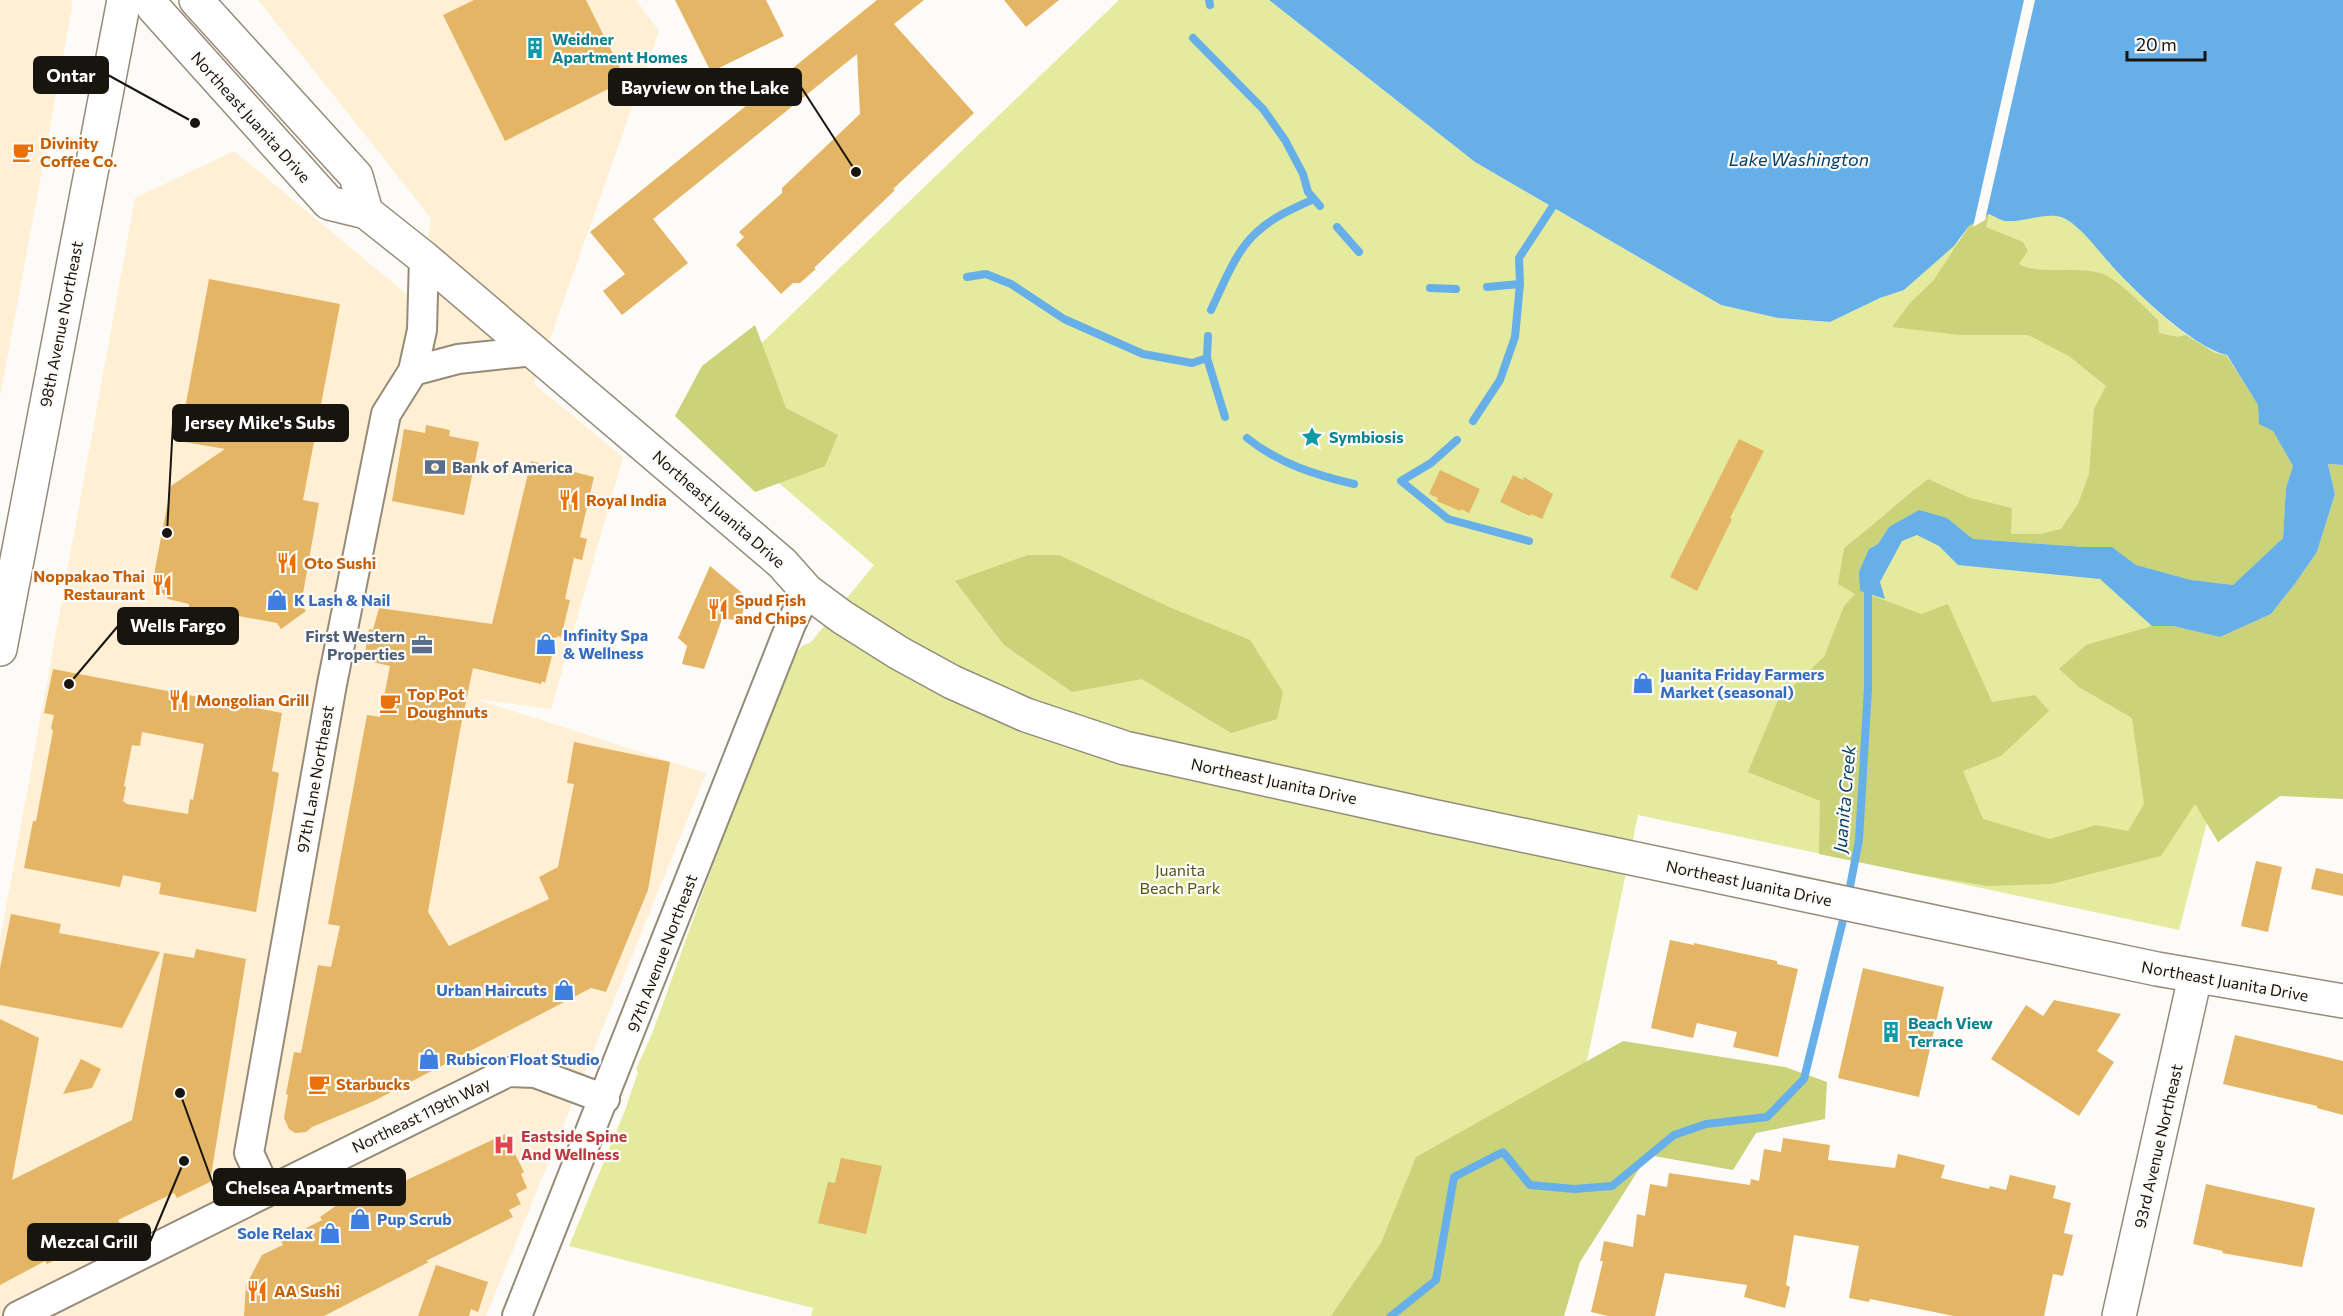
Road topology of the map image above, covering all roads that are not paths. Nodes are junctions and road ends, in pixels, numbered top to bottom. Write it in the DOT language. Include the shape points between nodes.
graph roads {
  1 [pos="124,0"];
  2 [pos="150,0"];
  3 [pos="196,0"];
  4 [pos="366,212"];
  5 [pos="424,258"];
  6 [pos="534,351"];
  7 [pos="413,371"];
  8 [pos="807,591"];
  9 [pos="0,649"];
  10 [pos="2195,977"];
  11 [pos="2343,1001"];
  12 [pos="605,1099"];
  13 [pos="267,1192"];
  14 [pos="18,1316"];
  15 [pos="517,1316"];
  16 [pos="2119,1316"];
  1 -- 9 [label="main road, 98th Avenue Northeast"];
  2 -- 4 [label="main road, Northeast Juanita Drive" via="328,203"];
  3 -- 4 [label="main road" via="356,176"];
  4 -- 5 [label="main road, Northeast Juanita Drive"];
  5 -- 6 [label="main road, Northeast Juanita Drive"];
  5 -- 7 [label="street, 97th Lane Northeast" via="422,330"];
  6 -- 7 [label="street" via="458,358"];
  6 -- 8 [label="main road, Northeast Juanita Drive" via="782,563"];
  7 -- 13 [label="street, 97th Lane Northeast" via="386,414 312,791 249,1154"];
  8 -- 10 [label="main road, Northeast Juanita Drive" via="899,653 952,682 1026,715 1125,748"];
  8 -- 12 [label="street, 97th Avenue Northeast"];
  10 -- 11 [label="main road, Northeast Juanita Drive"];
  10 -- 16 [label="main road, 93rd Avenue Northeast"];
  12 -- 13 [label="street, Northeast 119th Way" via="534,1072 508,1072"];
  12 -- 15 [label="street, 97th Avenue Northeast"];
  13 -- 14 [label="street, Northeast 119th Way"];
}
